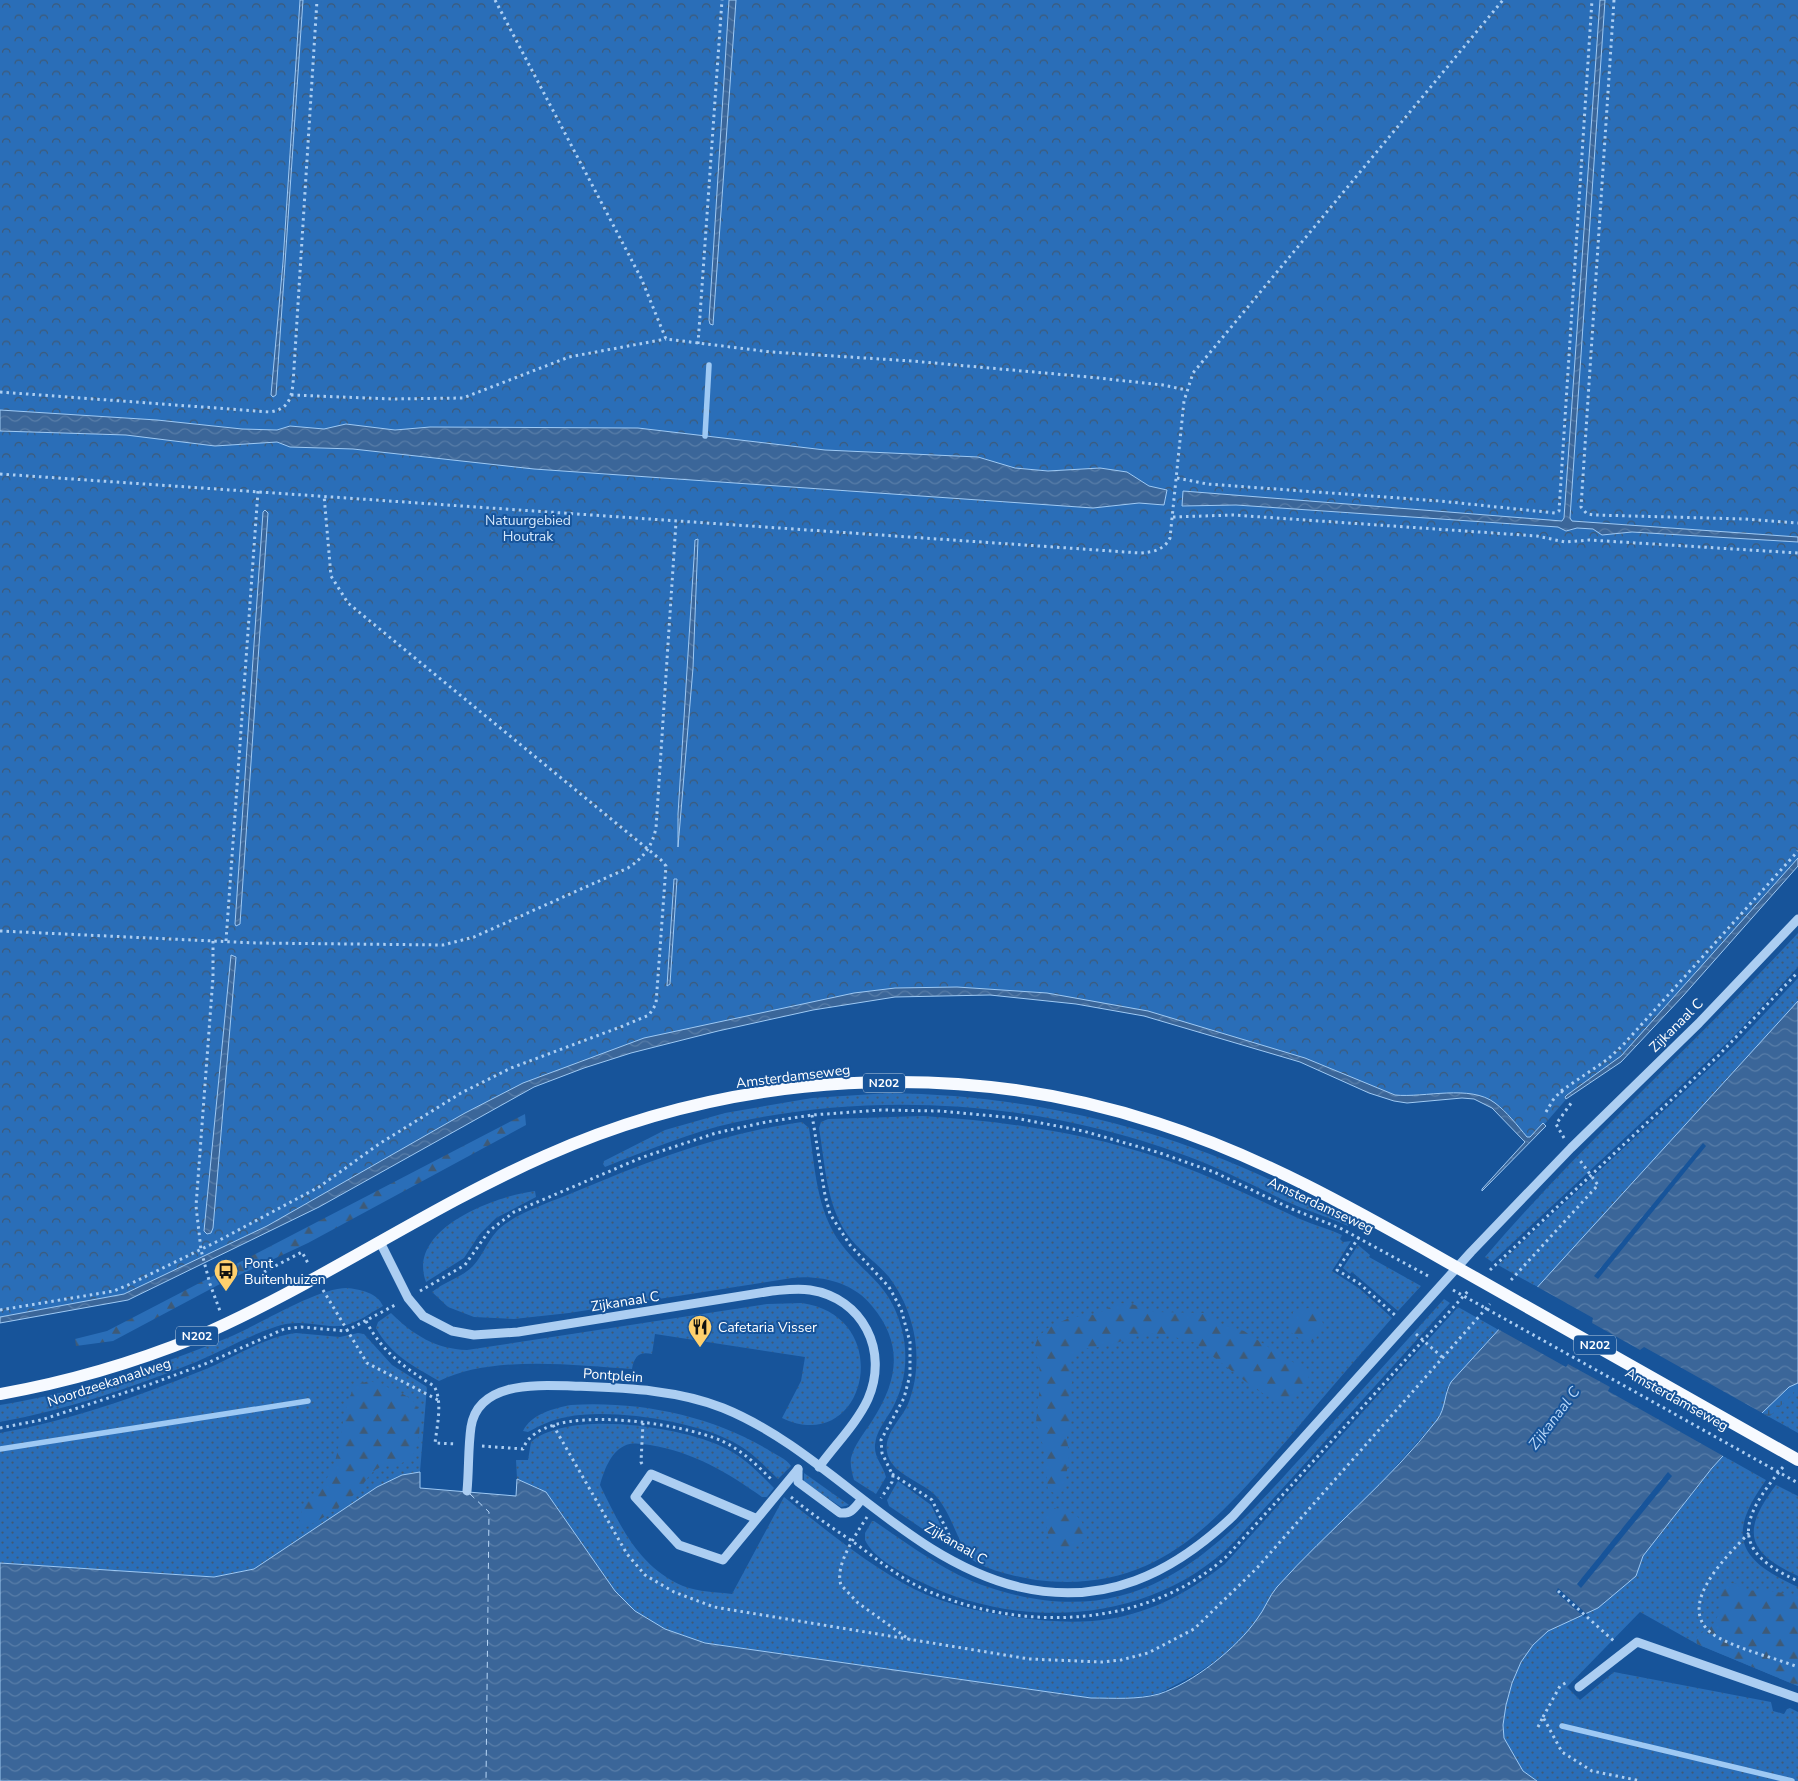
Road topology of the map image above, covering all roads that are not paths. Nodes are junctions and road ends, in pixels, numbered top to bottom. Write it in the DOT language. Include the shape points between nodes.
graph roads {
  1 [pos="1798,918"];
  2 [pos="380,1242"];
  3 [pos="0,1394"];
  4 [pos="1793,1461"];
  5 [pos="819,1467"];
  6 [pos="467,1492"];
  7 [pos="861,1500"];
  8 [pos="755,1518"];
  9 [pos="1579,1687"];
  10 [pos="1798,1698"];
  1 -- 7 [label="street, Zijkanaal C" via="1699,1023 1571,1148 1405,1324 1233,1516 1192,1553 1162,1570 1099,1590 1063,1592 1018,1586 963,1566"];
  2 -- 3 [label="main road, Noordzeekanaalweg / N202" via="225,1324 123,1365"];
  2 -- 4 [label="main road, Amsterdamseweg / N202" via="462,1196 546,1155 633,1123 695,1106 760,1093 901,1082 1032,1093 1156,1122 1255,1160 1392,1231"];
  2 -- 5 [label="street, Zijkanaal C" via="408,1298 423,1316 452,1331 474,1335 518,1332 779,1291 809,1290 836,1298 857,1313 869,1332 875,1347 876,1374 867,1401"];
  5 -- 6 [label="street, Pontplein" via="767,1431 722,1408 666,1393 551,1385 498,1392 482,1402 472,1425"];
  5 -- 7 [label="street, Zijkanaal C"];
  7 -- 8 [label="street" via="853,1511 840,1513 800,1485 796,1479 798,1469"];
  8 -- 8 [label="street" via="723,1560 679,1545 635,1497 651,1474"];
  9 -- 10 [label="street" via="1637,1642"];
}
